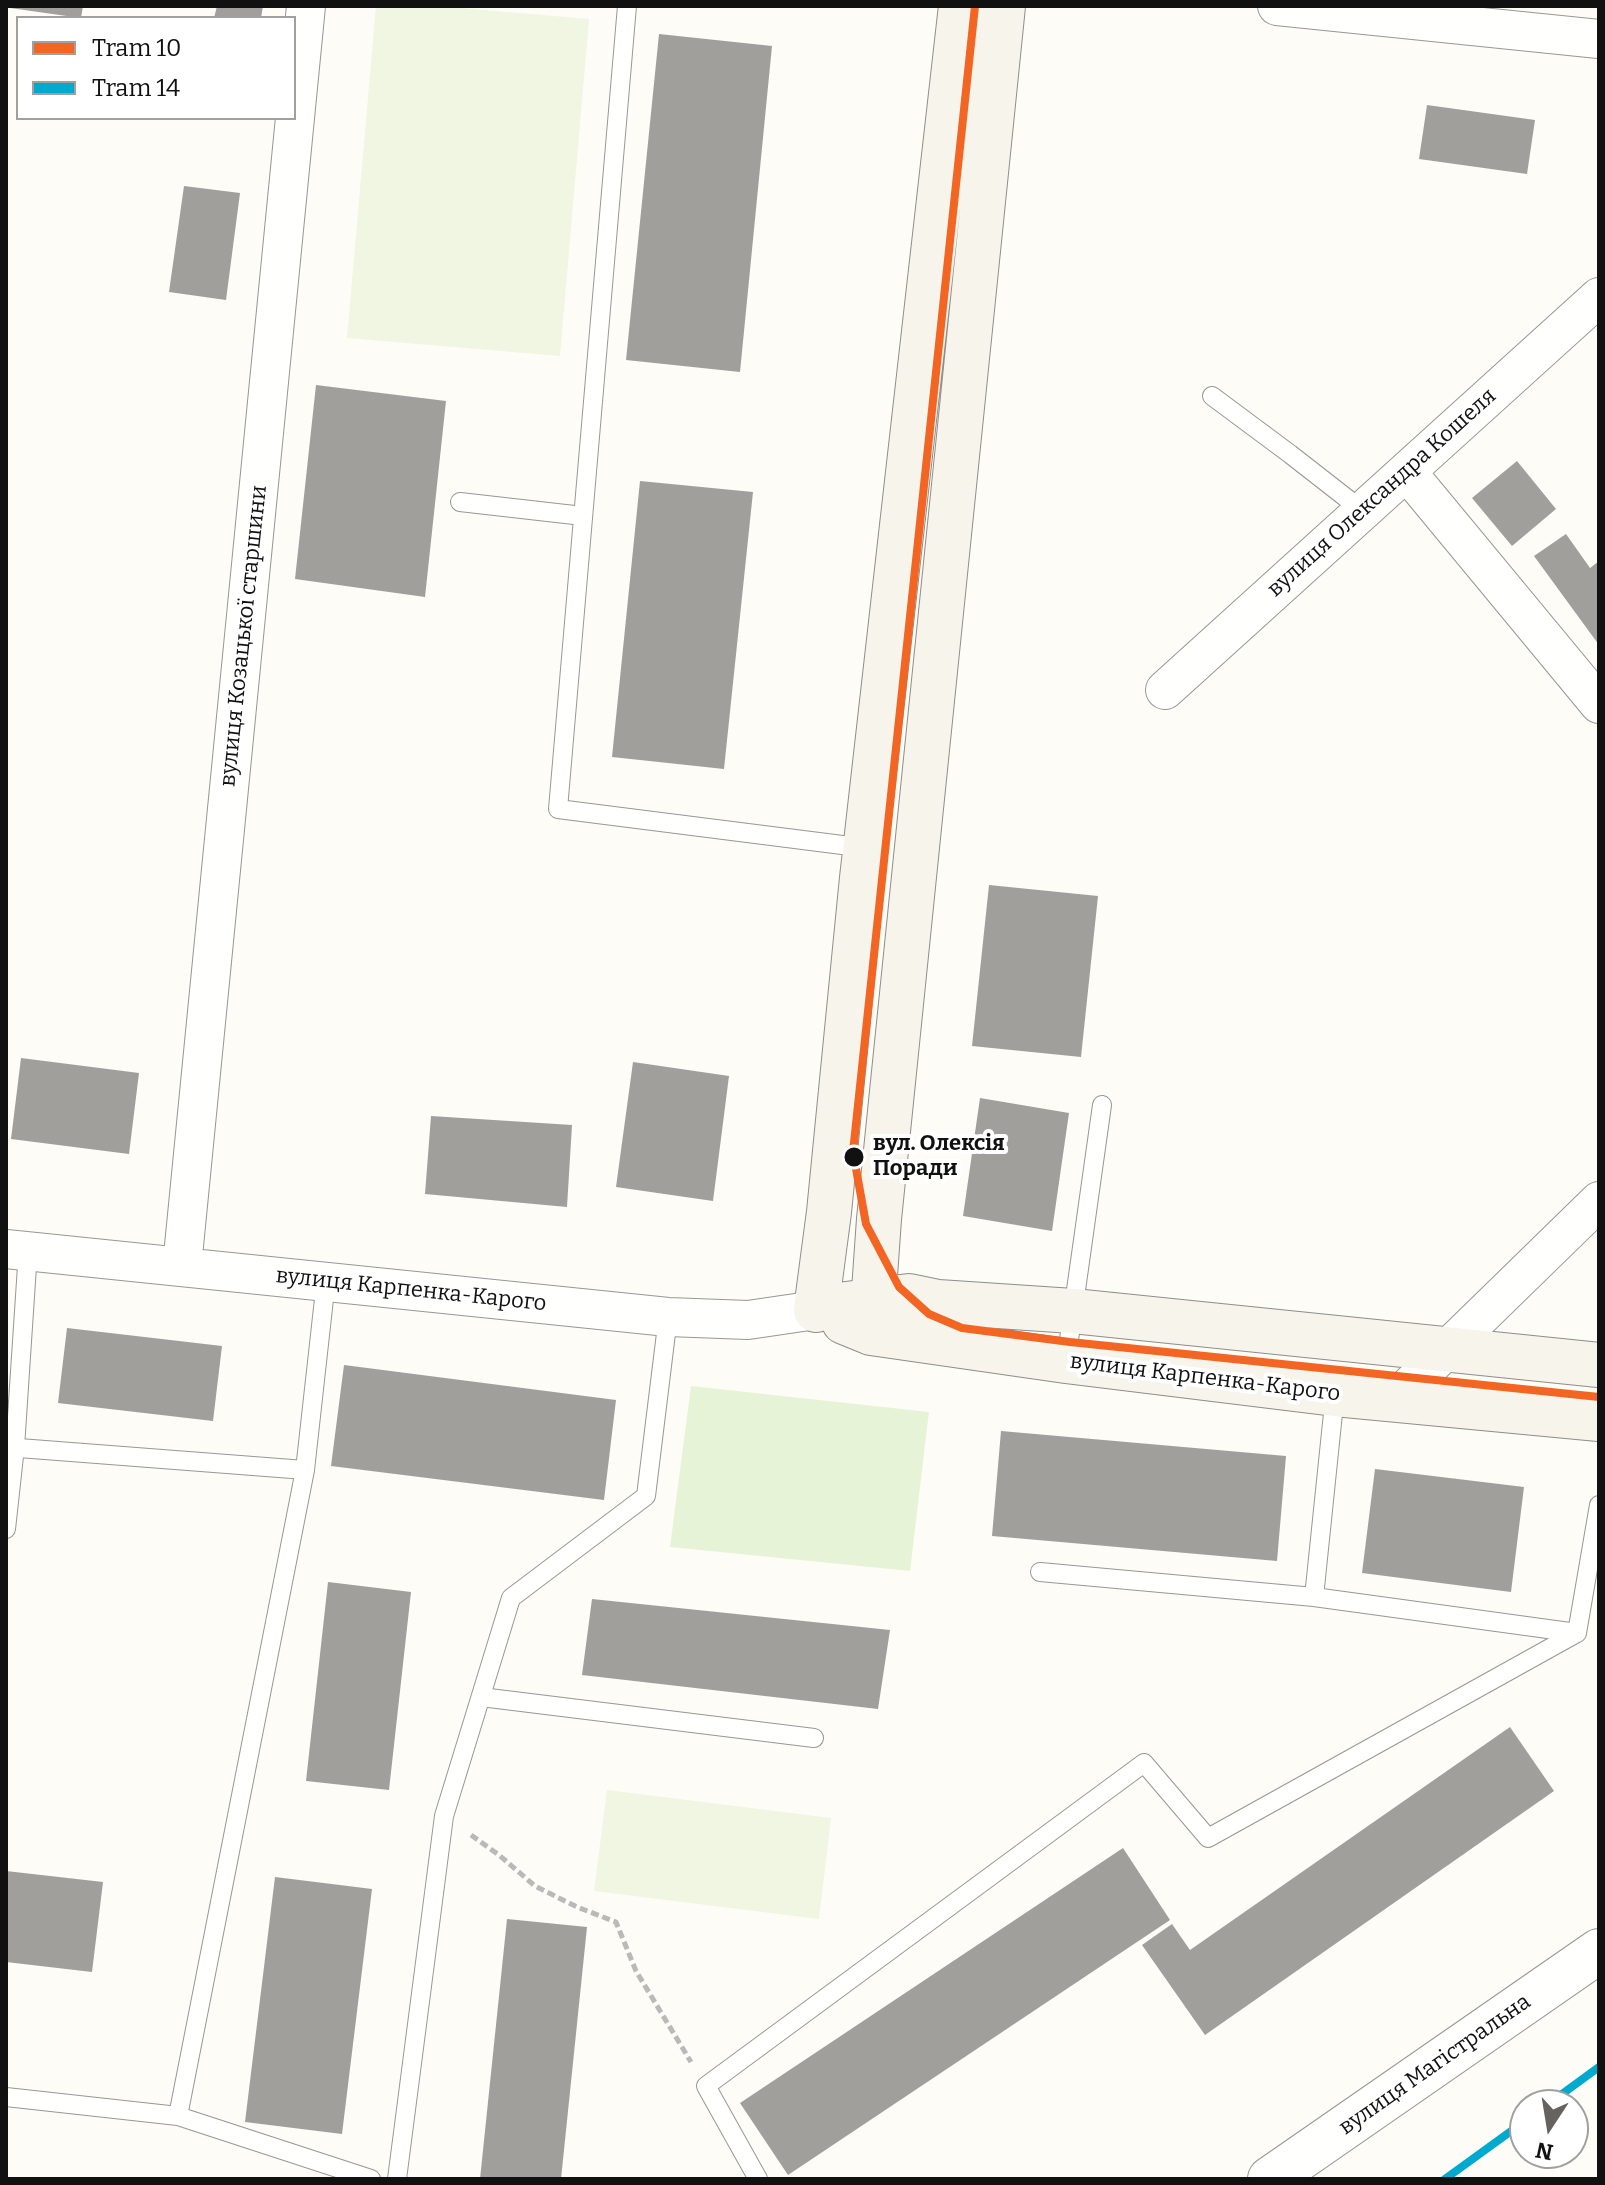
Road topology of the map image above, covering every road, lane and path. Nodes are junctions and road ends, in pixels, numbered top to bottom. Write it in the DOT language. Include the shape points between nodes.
graph roads {
  1 [pos="306,6"];
  2 [pos="627,6"];
  3 [pos="961,6"];
  4 [pos="1003,6"];
  5 [pos="1277,6"];
  6 [pos="1599,39"];
  7 [pos="296,108"];
  8 [pos="295,120"];
  9 [pos="1599,297"];
  10 [pos="1212,396"];
  11 [pos="1407,472"];
  12 [pos="460,502"];
  13 [pos="1363,511"];
  14 [pos="583,516"];
  15 [pos="1165,690"];
  16 [pos="1599,704"];
  17 [pos="866,848"];
  18 [pos="1102,1105"];
  19 [pos="1599,1201"];
  20 [pos="17,1250"];
  21 [pos="182,1266"];
  22 [pos="326,1281"];
  23 [pos="816,1310"];
  24 [pos="1073,1311"];
  25 [pos="872,1316"];
  26 [pos="668,1317"];
  27 [pos="1444,1350"];
  28 [pos="1066,1361"];
  29 [pos="1599,1365"];
  30 [pos="1335,1394"];
  31 [pos="1395,1400"];
  32 [pos="1599,1419"];
  33 [pos="10,1447"];
  34 [pos="305,1470"];
  35 [pos="1599,1505"];
  36 [pos="6,1529"];
  37 [pos="1040,1572"];
  38 [pos="1314,1597"];
  39 [pos="1577,1633"];
  40 [pos="481,1697"];
  41 [pos="814,1738"];
  42 [pos="444,1816"];
  43 [pos="1599,1951"];
  44 [pos="706,2086"];
  45 [pos="6,2097"];
  46 [pos="178,2116"];
  47 [pos="371,2179"];
  48 [pos="397,2179"];
  49 [pos="758,2179"];
  50 [pos="1270,2179"];
  1 -- 7 [label="street, вулиця Козацької старшини"];
  2 -- 14 [label="lane"];
  3 -- 17 [label="main road"];
  4 -- 25 [label="main road"];
  5 -- 6 [label="street"];
  8 -- 21 [label="street, вулиця Козацької старшини"];
  9 -- 11 [label="street, вулиця Олександра Кошеля"];
  10 -- 13 [label="lane"];
  11 -- 13 [label="street, вулиця Олександра Кошеля"];
  11 -- 16 [label="street"];
  12 -- 14 [label="lane"];
  13 -- 15 [label="street, вулиця Олександра Кошеля"];
  14 -- 17 [label="lane" via="558,809"];
  17 -- 23 [label="main road"];
  18 -- 24 [label="lane"];
  19 -- 27 [label="street"];
  20 -- 21 [label="street, вулиця Карпенка-Карого"];
  20 -- 33 [label="lane"];
  21 -- 22 [label="street, вулиця Карпенка-Карого"];
  22 -- 26 [label="street, вулиця Карпенка-Карого"];
  22 -- 34 [label="lane"];
  23 -- 25 [label="main road, вулиця Карпенка-Карого"];
  23 -- 26 [label="street, вулиця Карпенка-Карого" via="748,1320"];
  24 -- 25 [label="main road, вулиця Карпенка-Карого" via="909,1296"];
  24 -- 27 [label="main road, вулиця Карпенка-Карого"];
  24 -- 28 [label="lane"];
  25 -- 28 [label="main road, вулиця Карпенка-Карого"];
  26 -- 40 [label="lane" via="646,1496 511,1598"];
  27 -- 29 [label="main road, вулиця Карпенка-Карого"];
  27 -- 31 [label="street"];
  28 -- 30 [label="main road, вулиця Карпенка-Карого"];
  30 -- 31 [label="main road, вулиця Карпенка-Карого"];
  30 -- 38 [label="lane"];
  31 -- 32 [label="main road, вулиця Карпенка-Карого"];
  33 -- 34 [label="lane"];
  33 -- 36 [label="lane"];
  34 -- 46 [label="lane"];
  35 -- 39 [label="lane"];
  37 -- 38 [label="lane"];
  38 -- 39 [label="lane"];
  39 -- 44 [label="lane" via="1208,1838 1144,1763"];
  40 -- 41 [label="lane"];
  40 -- 42 [label="lane"];
  42 -- 44 [label="path" via="535,1886 616,1922 636,1971"];
  42 -- 48 [label="lane"];
  43 -- 50 [label="street, вулиця Магістральна"];
  44 -- 49 [label="lane"];
  45 -- 46 [label="lane"];
  46 -- 47 [label="lane"];
}
